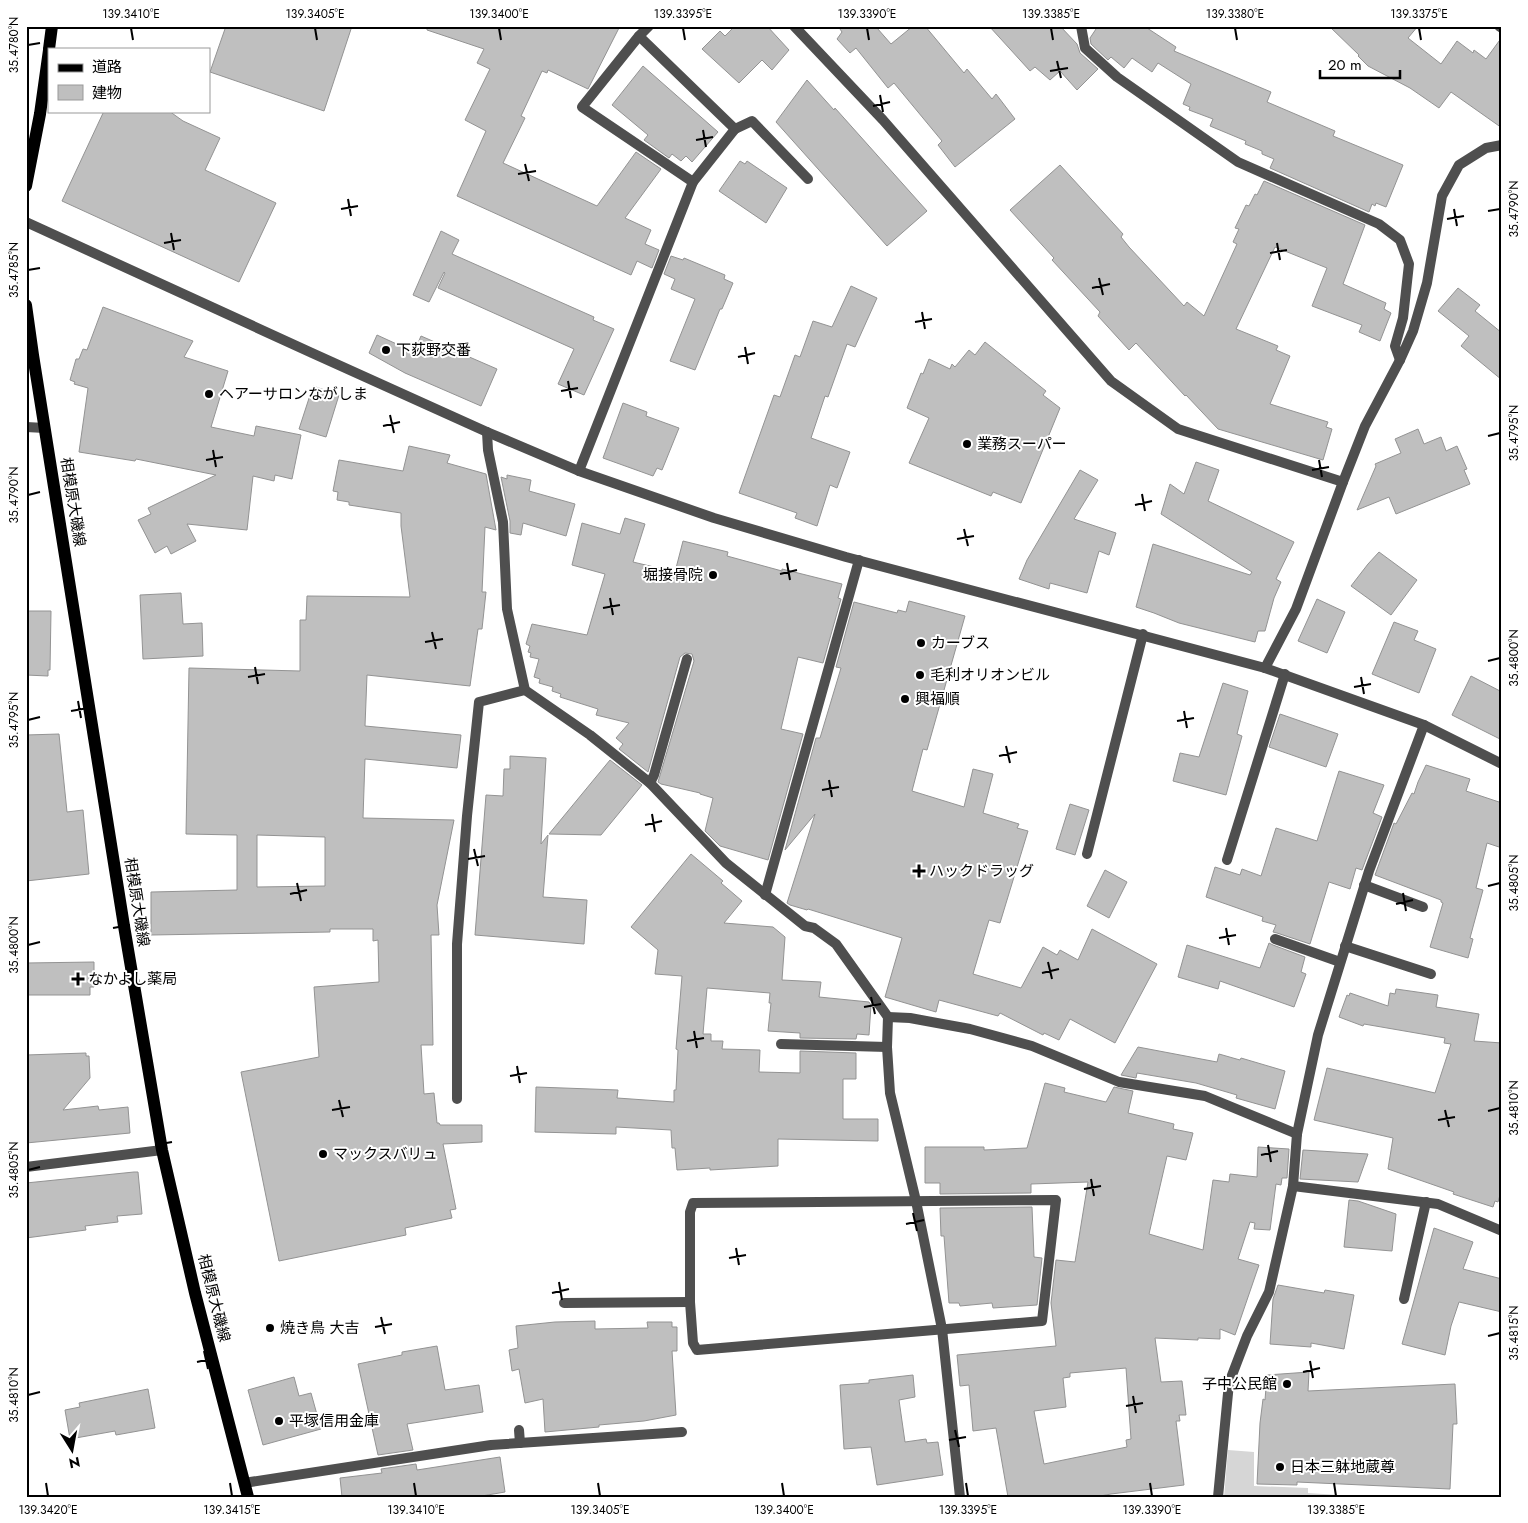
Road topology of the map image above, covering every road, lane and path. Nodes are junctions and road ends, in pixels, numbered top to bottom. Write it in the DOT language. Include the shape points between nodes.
graph roads {
  1 [pos="52,26"];
  2 [pos="649,26"];
  3 [pos="794,26"];
  4 [pos="1081,26"];
  5 [pos="638,36"];
  6 [pos="49,48"];
  7 [pos="48,56"];
  8 [pos="735,129"];
  9 [pos="1502,145"];
  10 [pos="808,178"];
  11 [pos="693,182"];
  12 [pos="26,186"];
  13 [pos="26,222"];
  14 [pos="26,305"];
  15 [pos="1400,360"];
  16 [pos="26,427"];
  17 [pos="45,428"];
  18 [pos="487,432"];
  19 [pos="579,471"];
  20 [pos="1343,482"];
  21 [pos="859,560"];
  22 [pos="1143,634"];
  23 [pos="687,658"];
  24 [pos="1266,668"];
  25 [pos="1285,674"];
  26 [pos="525,690"];
  27 [pos="1424,725"];
  28 [pos="1502,764"];
  29 [pos="650,783"];
  30 [pos="1087,854"];
  31 [pos="1227,860"];
  32 [pos="1364,886"];
  33 [pos="765,895"];
  34 [pos="1423,907"];
  35 [pos="1275,939"];
  36 [pos="1345,946"];
  37 [pos="1340,962"];
  38 [pos="1431,974"];
  39 [pos="888,1017"];
  40 [pos="781,1044"];
  41 [pos="887,1047"];
  42 [pos="457,1099"];
  43 [pos="1298,1134"];
  44 [pos="162,1150"];
  45 [pos="26,1167"];
  46 [pos="1292,1186"];
  47 [pos="916,1201"];
  48 [pos="1426,1202"];
  49 [pos="1502,1231"];
  50 [pos="1404,1299"];
  51 [pos="690,1302"];
  52 [pos="564,1303"];
  53 [pos="942,1329"];
  54 [pos="519,1430"];
  55 [pos="682,1432"];
  56 [pos="520,1443"];
  57 [pos="244,1483"];
  58 [pos="248,1497"];
  59 [pos="960,1497"];
  60 [pos="1218,1497"];
  1 -- 6 [label="main road"];
  2 -- 5 [label="street"];
  3 -- 20 [label="street" via="883,120 1111,381 1178,429"];
  4 -- 15 [label="street" via="1085,48 1117,78 1238,162 1379,224 1400,240 1410,264 1403,318 1395,346"];
  5 -- 8 [label="street"];
  5 -- 11 [label="street" via="582,107"];
  7 -- 12 [label="main road"];
  8 -- 10 [label="street" via="752,120"];
  8 -- 11 [label="street"];
  9 -- 15 [label="street" via="1486,148 1459,165 1442,196 1428,282"];
  11 -- 19 [label="street"];
  13 -- 18 [label="street"];
  14 -- 17 [label="main road, 相模原大磯線"];
  15 -- 20 [label="street" via="1365,426"];
  16 -- 17 [label="street"];
  17 -- 44 [label="main road, 相模原大磯線"];
  18 -- 19 [label="street"];
  18 -- 26 [label="street" via="502,522 507,609"];
  19 -- 21 [label="street" via="714,518"];
  20 -- 24 [label="street" via="1296,609"];
  21 -- 22 [label="street"];
  21 -- 33 [label="street"];
  22 -- 24 [label="street"];
  22 -- 30 [label="street"];
  23 -- 29 [label="street"];
  24 -- 25 [label="street"];
  25 -- 27 [label="street"];
  25 -- 31 [label="street"];
  26 -- 29 [label="street" via="590,735"];
  26 -- 42 [label="street" via="479,702 457,944"];
  27 -- 28 [label="street"];
  27 -- 32 [label="street"];
  29 -- 33 [label="street" via="726,863"];
  32 -- 34 [label="street"];
  32 -- 36 [label="street"];
  33 -- 39 [label="street" via="804,926 814,928 836,944"];
  35 -- 37 [label="street"];
  36 -- 37 [label="street"];
  36 -- 38 [label="street"];
  37 -- 43 [label="street" via="1318,1034"];
  39 -- 41 [label="street"];
  39 -- 43 [label="street" via="970,1029 1032,1046 1119,1082 1205,1096"];
  40 -- 41 [label="street"];
  41 -- 47 [label="street" via="890,1093"];
  43 -- 46 [label="street"];
  44 -- 45 [label="street"];
  44 -- 57 [label="main road, 相模原大磯線"];
  46 -- 48 [label="street"];
  46 -- 60 [label="street" via="1269,1292 1229,1383"];
  47 -- 51 [label="street" via="693,1203 690,1212"];
  47 -- 53 [label="street"];
  47 -- 53 [label="street" via="1056,1200 1042,1321"];
  48 -- 49 [label="street"];
  48 -- 50 [label="street"];
  51 -- 52 [label="street"];
  51 -- 53 [label="street" via="693,1343 697,1350"];
  53 -- 59 [label="street"];
  54 -- 56 [label="street"];
  55 -- 56 [label="street"];
  56 -- 57 [label="street"];
  57 -- 58 [label="main road, 相模原大磯線"];
}
